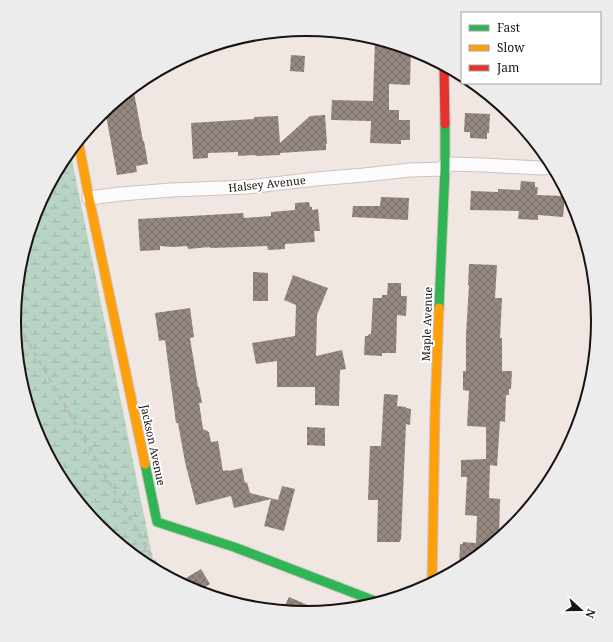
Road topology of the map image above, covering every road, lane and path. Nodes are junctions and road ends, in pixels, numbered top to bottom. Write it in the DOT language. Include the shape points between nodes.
graph roads {
  1 [pos="444,71"];
  2 [pos="79,148"];
  3 [pos="445,166"];
  4 [pos="547,167"];
  5 [pos="89,198"];
  6 [pos="432,577"];
  7 [pos="370,599"];
  1 -- 3 [label="street, Maple Avenue"];
  2 -- 5 [label="street, Jackson Avenue"];
  3 -- 4 [label="street, Halsey Avenue"];
  3 -- 5 [label="street, Halsey Avenue" via="248,187 171,190"];
  3 -- 6 [label="street, Maple Avenue" via="435,411"];
  5 -- 7 [label="street, Jackson Avenue" via="157,522 234,547"];
}
